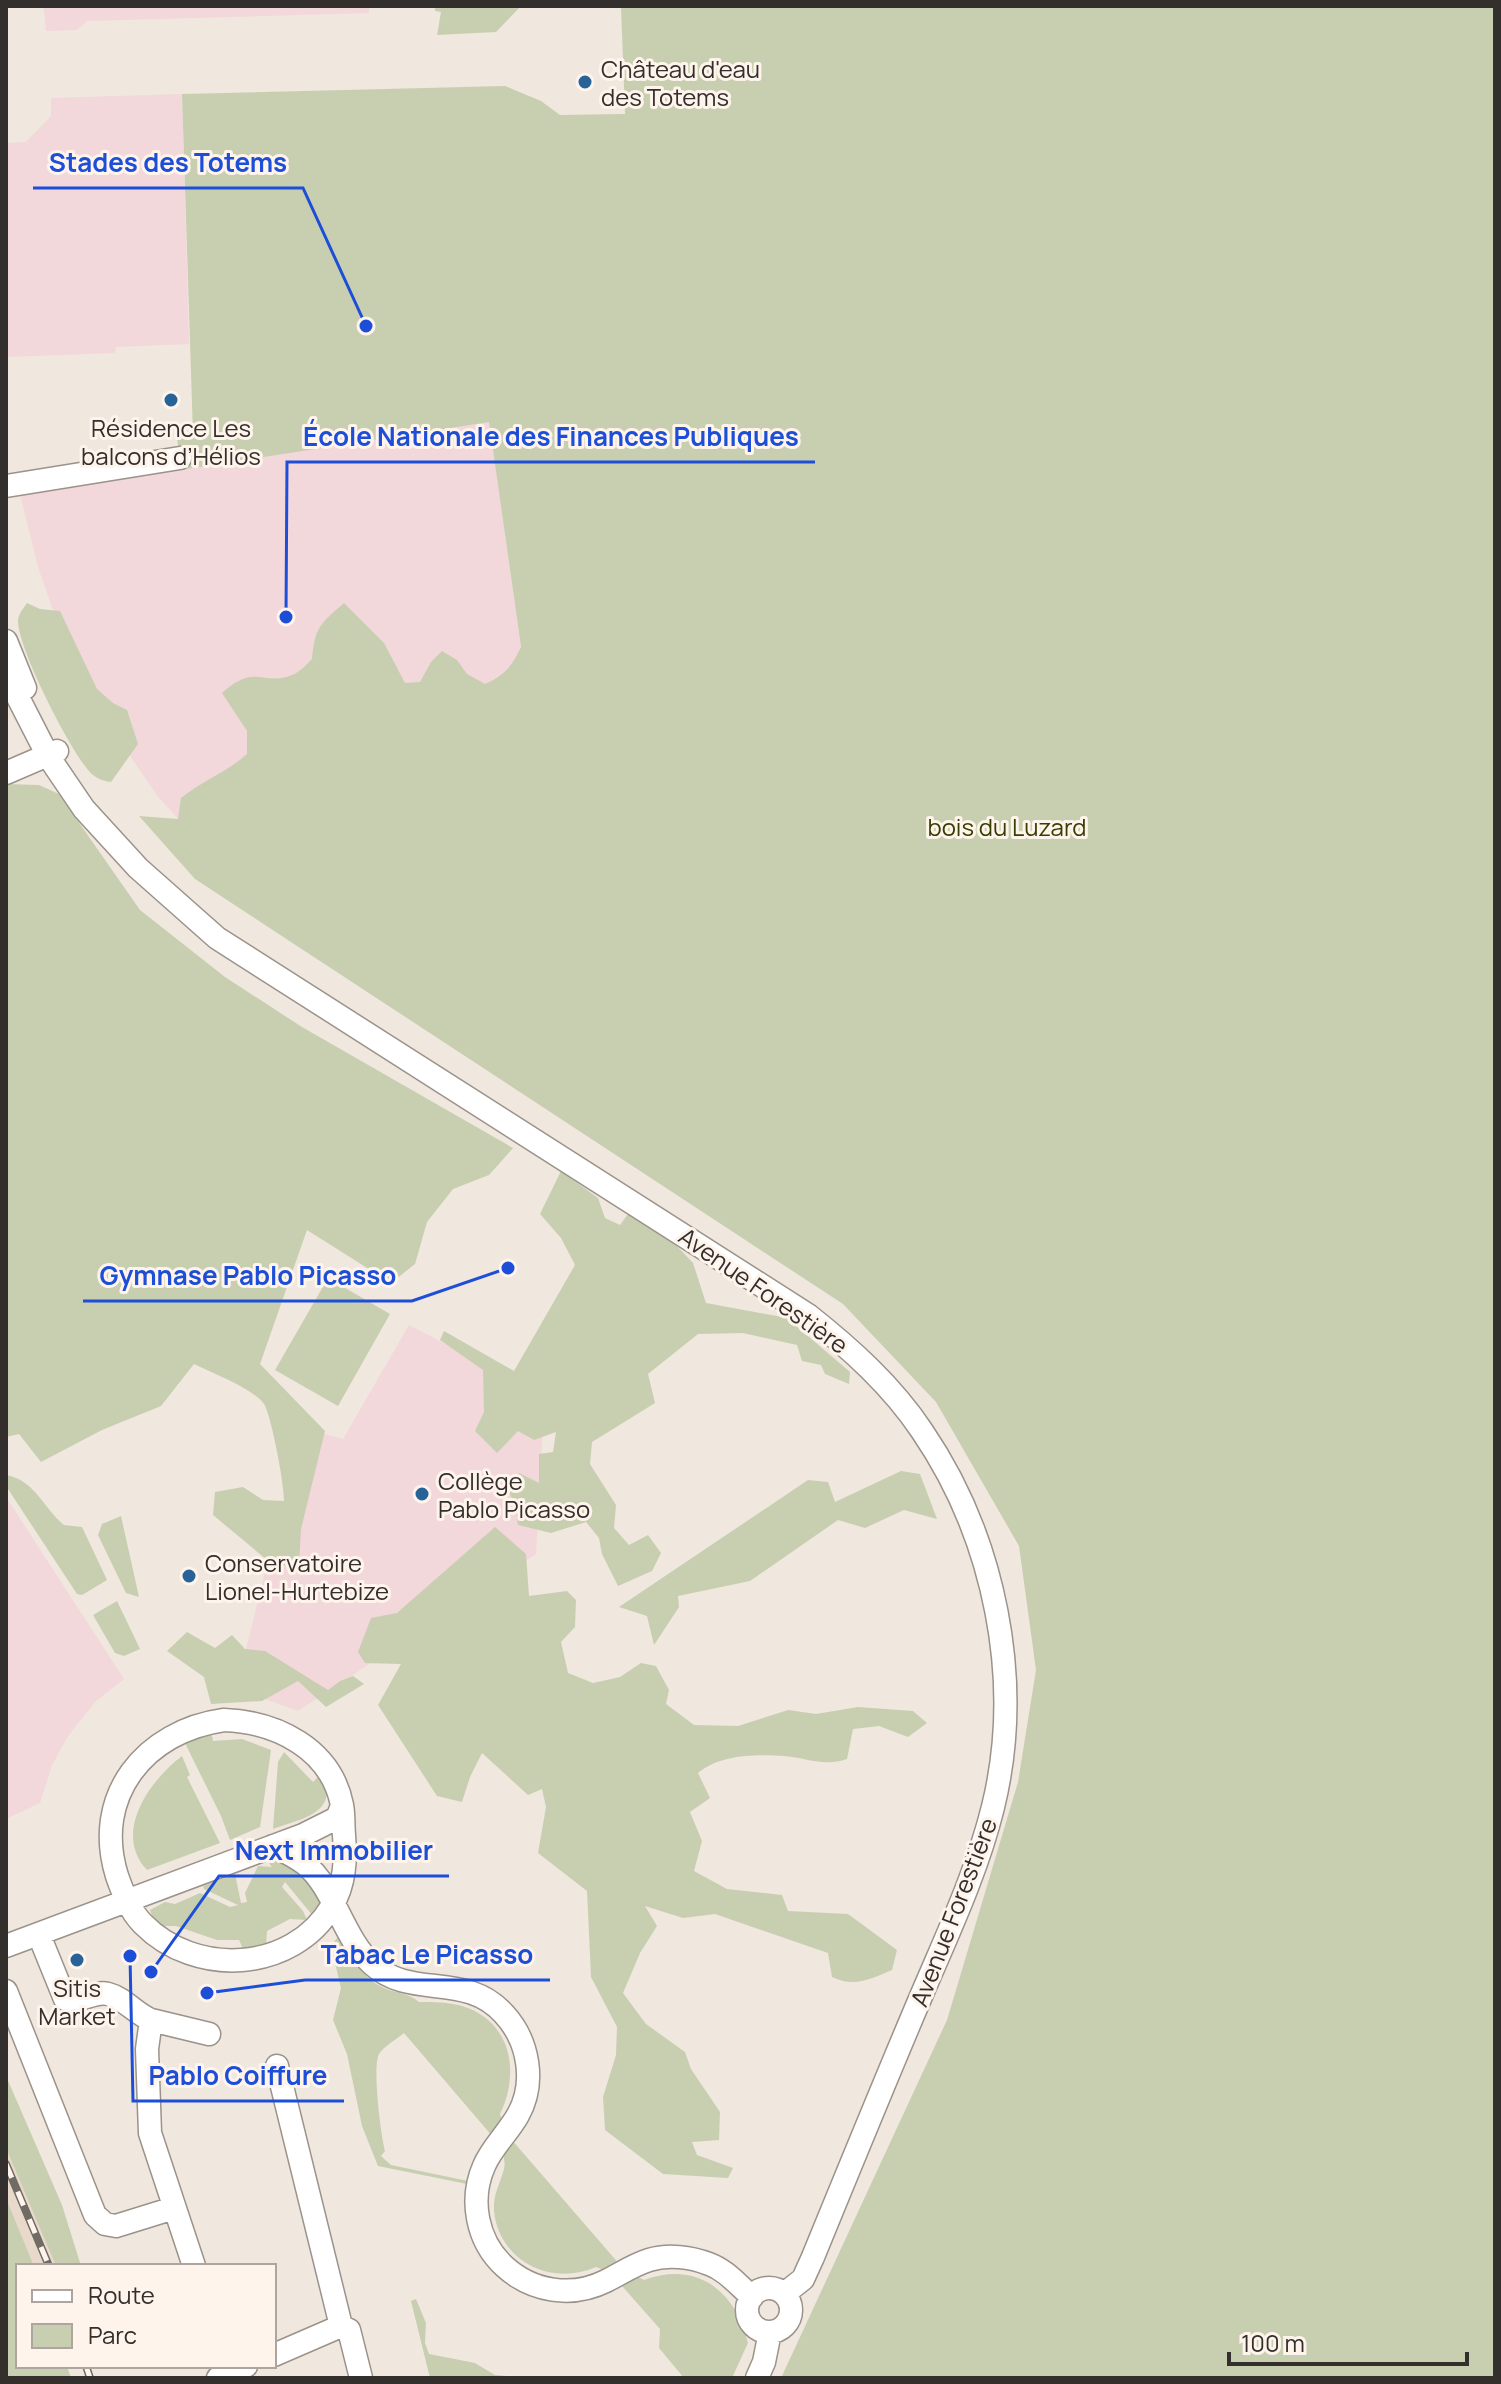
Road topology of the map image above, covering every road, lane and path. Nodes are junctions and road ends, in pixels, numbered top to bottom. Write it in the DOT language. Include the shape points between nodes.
graph roads {
  1 [pos="180,458"];
  2 [pos="6,486"];
  3 [pos="6,641"];
  4 [pos="6,674"];
  5 [pos="52,754"];
  6 [pos="6,773"];
  7 [pos="342,1806"];
  8 [pos="303,1835"];
  9 [pos="273,1846"];
  10 [pos="345,1861"];
  11 [pos="128,1901"];
  12 [pos="333,1903"];
  13 [pos="39,1935"];
  14 [pos="6,1946"];
  15 [pos="6,1991"];
  16 [pos="151,2020"];
  17 [pos="209,2034"];
  18 [pos="277,2066"];
  19 [pos="174,2208"];
  20 [pos="193,2264"];
  21 [pos="784,2294"];
  22 [pos="752,2297"];
  23 [pos="341,2326"];
  24 [pos="770,2332"];
  25 [pos="276,2354"];
  26 [pos="361,2378"];
  27 [pos="757,2378"];
  1 -- 2 [label="street"];
  3 -- 5 [label="street"];
  4 -- 5 [label="street"];
  5 -- 6 [label="street"];
  5 -- 21 [label="street, Avenue Forestière" via="92,800 138,868 217,938 808,1315 849,1347 899,1400 954,1484 988,1577 1002,1642 1005,1729 993,1806 960,1906 813,2257 803,2279"];
  7 -- 8 [label="street" via="337,1818"];
  7 -- 10 [label="street"];
  7 -- 11 [label="street" via="322,1763 284,1733 234,1720 184,1729 144,1757 114,1808 111,1856"];
  8 -- 9 [label="street"];
  8 -- 10 [label="street" via="325,1833"];
  9 -- 11 [label="street"];
  9 -- 12 [label="street" via="307,1866"];
  10 -- 12 [label="street"];
  11 -- 12 [label="street" via="142,1923 175,1948 236,1962 299,1940"];
  11 -- 13 [label="street"];
  12 -- 22 [label="street" via="356,1945 386,1976 476,1993 517,2030 528,2065 526,2095 484,2166 476,2198 483,2235 506,2268 536,2286 570,2291 597,2285 651,2259 680,2257 723,2271"];
  13 -- 14 [label="street"];
  13 -- 16 [label="street" via="65,1999 113,1995"];
  15 -- 19 [label="street" via="95,2215 116,2226"];
  16 -- 17 [label="street"];
  16 -- 19 [label="street" via="148,2119"];
  18 -- 23 [label="street"];
  19 -- 20 [label="street"];
  21 -- 22 [label="street" via="771,2288"];
  21 -- 24 [label="street" via="791,2307 788,2321"];
  22 -- 24 [label="street" via="748,2317 757,2328"];
  23 -- 25 [label="street"];
  23 -- 26 [label="street" via="349,2330"];
  24 -- 27 [label="street"];
}
